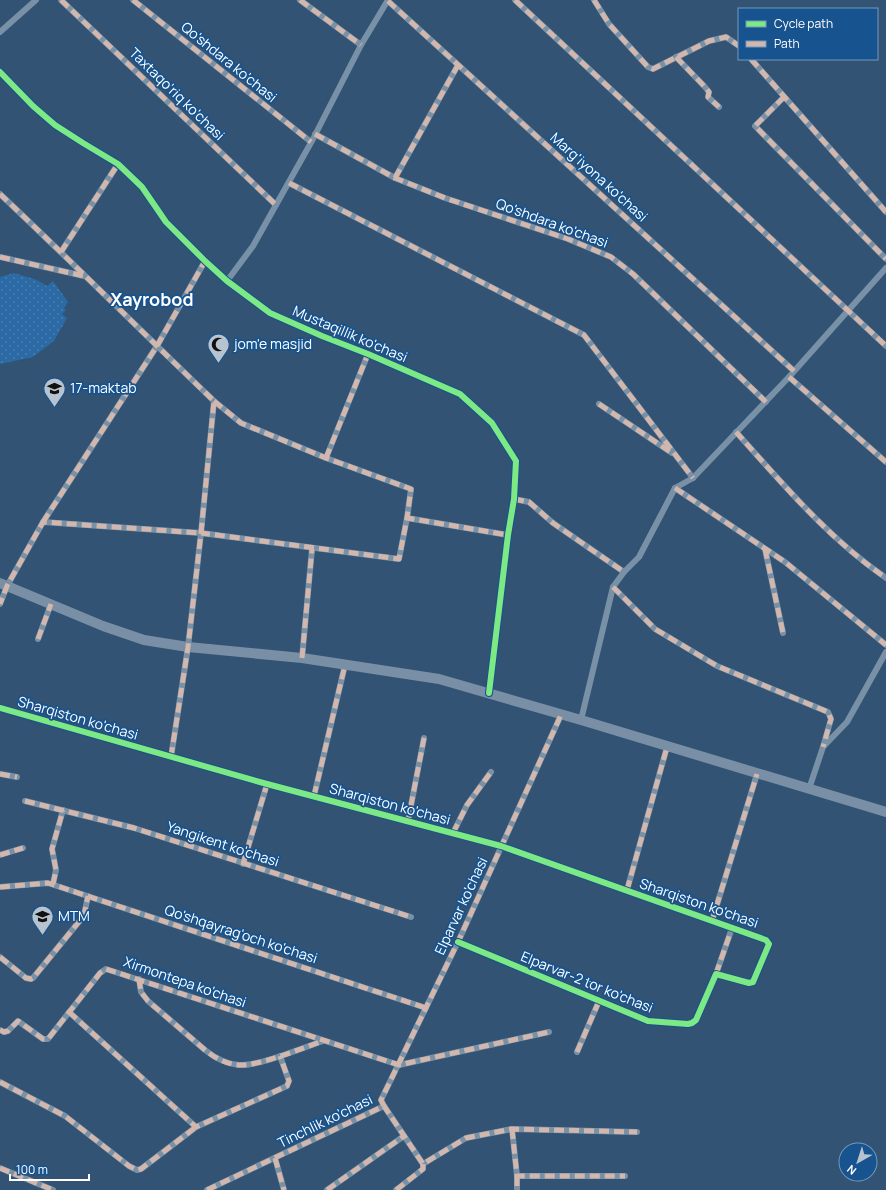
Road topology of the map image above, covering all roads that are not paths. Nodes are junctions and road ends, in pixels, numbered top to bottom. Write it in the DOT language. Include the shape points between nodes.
graph roads {
  1 [pos="36,0"];
  2 [pos="61,0"];
  3 [pos="133,0"];
  4 [pos="300,0"];
  5 [pos="388,0"];
  6 [pos="515,0"];
  7 [pos="594,0"];
  8 [pos="0,32"];
  9 [pos="361,45"];
  10 [pos="738,45"];
  11 [pos="676,57"];
  12 [pos="752,60"];
  13 [pos="458,65"];
  14 [pos="0,72"];
  15 [pos="784,97"];
  16 [pos="719,107"];
  17 [pos="315,134"];
  18 [pos="311,142"];
  19 [pos="118,164"];
  20 [pos="396,178"];
  21 [pos="289,183"];
  22 [pos="0,194"];
  23 [pos="276,205"];
  24 [pos="886,212"];
  25 [pos="61,252"];
  26 [pos="0,257"];
  27 [pos="886,259"];
  28 [pos="205,261"];
  29 [pos="886,268"];
  30 [pos="84,276"];
  31 [pos="228,281"];
  32 [pos="848,310"];
  33 [pos="157,346"];
  34 [pos="886,346"];
  35 [pos="368,354"];
  36 [pos="794,371"];
  37 [pos="789,377"];
  38 [pos="214,401"];
  39 [pos="766,402"];
  40 [pos="599,404"];
  41 [pos="736,432"];
  42 [pos="676,456"];
  43 [pos="326,458"];
  44 [pos="886,462"];
  45 [pos="693,478"];
  46 [pos="675,488"];
  47 [pos="514,499"];
  48 [pos="407,518"];
  49 [pos="43,522"];
  50 [pos="201,533"];
  51 [pos="508,535"];
  52 [pos="312,549"];
  53 [pos="765,549"];
  54 [pos="624,572"];
  55 [pos="886,578"];
  56 [pos="3,584"];
  57 [pos="613,587"];
  58 [pos="0,604"];
  59 [pos="51,604"];
  60 [pos="784,633"];
  61 [pos="38,639"];
  62 [pos="886,645"];
  63 [pos="188,647"];
  64 [pos="886,652"];
  65 [pos="302,658"];
  66 [pos="345,664"];
  67 [pos="489,693"];
  68 [pos="0,708"];
  69 [pos="561,714"];
  70 [pos="581,720"];
  71 [pos="424,738"];
  72 [pos="823,746"];
  73 [pos="667,747"];
  74 [pos="171,757"];
  75 [pos="491,772"];
  76 [pos="0,774"];
  77 [pos="757,774"];
  78 [pos="17,776"];
  79 [pos="267,784"];
  80 [pos="809,790"];
  81 [pos="314,796"];
  82 [pos="25,801"];
  83 [pos="63,810"];
  84 [pos="886,812"];
  85 [pos="408,821"];
  86 [pos="453,833"];
  87 [pos="501,846"];
  88 [pos="23,848"];
  89 [pos="0,855"];
  90 [pos="243,864"];
  91 [pos="50,883"];
  92 [pos="0,887"];
  93 [pos="627,890"];
  94 [pos="88,896"];
  95 [pos="411,917"];
  96 [pos="712,921"];
  97 [pos="732,928"];
  98 [pos="458,942"];
  99 [pos="0,957"];
  100 [pos="716,974"];
  101 [pos="138,979"];
  102 [pos="599,1001"];
  103 [pos="426,1008"];
  104 [pos="69,1012"];
  105 [pos="0,1030"];
  106 [pos="549,1032"];
  107 [pos="323,1041"];
  108 [pos="577,1052"];
  109 [pos="280,1056"];
  110 [pos="398,1065"];
  111 [pos="0,1082"];
  112 [pos="384,1106"];
  113 [pos="196,1127"];
  114 [pos="512,1129"];
  115 [pos="637,1132"];
  116 [pos="404,1136"];
  117 [pos="275,1158"];
  118 [pos="423,1164"];
  119 [pos="0,1168"];
  120 [pos="517,1176"];
  121 [pos="625,1176"];
  122 [pos="53,1190"];
  123 [pos="208,1190"];
  124 [pos="284,1190"];
  125 [pos="327,1190"];
  126 [pos="396,1190"];
  127 [pos="517,1190"];
  1 -- 8 [label="street"];
  2 -- 23 [label="street, Taxtaqo'riq ko'chasi"];
  3 -- 18 [label="street, Qo'shdara ko'chasi"];
  4 -- 9 [label="street"];
  5 -- 9 [label="street"];
  5 -- 13 [label="street, Marg'iyona ko'chasi"];
  6 -- 32 [label="street"];
  7 -- 11 [label="street" via="609,24 648,67 653,69"];
  9 -- 17 [label="street"];
  10 -- 11 [label="street" via="726,37 709,41"];
  11 -- 16 [label="street" via="705,87 709,92 708,97"];
  12 -- 15 [label="street"];
  13 -- 20 [label="street"];
  13 -- 36 [label="street, Marg'iyona ko'chasi"];
  14 -- 19 [label="street, Mustaqillik ko'chasi" via="54,125"];
  15 -- 24 [label="street"];
  15 -- 27 [label="street" via="755,126"];
  17 -- 18 [label="street"];
  17 -- 20 [label="street, Qo'shdara ko'chasi"];
  18 -- 21 [label="street"];
  19 -- 25 [label="street"];
  19 -- 28 [label="street, Mustaqillik ko'chasi" via="142,187 166,222"];
  20 -- 39 [label="street, Qo'shdara ko'chasi" via="445,198 568,239 610,257 634,274"];
  21 -- 23 [label="street"];
  21 -- 42 [label="street" via="584,335"];
  22 -- 25 [label="street"];
  23 -- 31 [label="street" via="253,246"];
  25 -- 30 [label="street"];
  26 -- 30 [label="street"];
  28 -- 31 [label="street, Mustaqillik ko'chasi"];
  28 -- 33 [label="street"];
  29 -- 32 [label="street"];
  30 -- 33 [label="street"];
  31 -- 35 [label="street, Mustaqillik ko'chasi" via="270,313"];
  32 -- 34 [label="street"];
  32 -- 36 [label="street"];
  33 -- 38 [label="street"];
  33 -- 49 [label="street"];
  35 -- 43 [label="street"];
  35 -- 47 [label="street, Mustaqillik ko'chasi" via="460,394 492,423 516,461"];
  36 -- 37 [label="street"];
  37 -- 39 [label="street"];
  37 -- 44 [label="street"];
  38 -- 43 [label="street" via="241,422"];
  38 -- 50 [label="street"];
  39 -- 41 [label="street"];
  40 -- 42 [label="street"];
  41 -- 45 [label="street"];
  41 -- 55 [label="street" via="805,509"];
  42 -- 45 [label="street"];
  43 -- 48 [label="street" via="411,490"];
  45 -- 46 [label="street"];
  46 -- 53 [label="street"];
  46 -- 54 [label="street" via="639,557"];
  47 -- 51 [label="street, Mustaqillik ko'chasi"];
  47 -- 54 [label="street" via="529,502 553,523"];
  48 -- 51 [label="street"];
  48 -- 52 [label="street" via="399,559"];
  49 -- 50 [label="street"];
  49 -- 56 [label="street"];
  50 -- 52 [label="street"];
  50 -- 63 [label="street"];
  51 -- 67 [label="street, Mustaqillik ko'chasi"];
  52 -- 65 [label="street"];
  53 -- 60 [label="street"];
  53 -- 62 [label="street" via="785,562"];
  54 -- 57 [label="street"];
  56 -- 58 [label="street"];
  56 -- 59 [label="main road"];
  57 -- 70 [label="street"];
  57 -- 72 [label="street" via="656,629 717,666 828,712 831,720"];
  59 -- 61 [label="street"];
  59 -- 63 [label="main road" via="144,640"];
  63 -- 65 [label="main road"];
  63 -- 74 [label="street"];
  64 -- 72 [label="street" via="847,722"];
  65 -- 66 [label="main road"];
  66 -- 67 [label="main road" via="439,679"];
  66 -- 81 [label="street"];
  67 -- 69 [label="main road"];
  68 -- 74 [label="street, Sharqiston ko'chasi"];
  69 -- 70 [label="main road"];
  69 -- 87 [label="street, Elparvar ko'chasi"];
  70 -- 73 [label="main road"];
  71 -- 85 [label="street"];
  72 -- 80 [label="street"];
  73 -- 77 [label="main road"];
  73 -- 93 [label="street"];
  74 -- 79 [label="street, Sharqiston ko'chasi"];
  75 -- 86 [label="street" via="467,805"];
  76 -- 78 [label="street"];
  77 -- 80 [label="main road"];
  77 -- 96 [label="street"];
  79 -- 81 [label="street, Sharqiston ko'chasi"];
  79 -- 90 [label="street"];
  80 -- 84 [label="main road"];
  81 -- 85 [label="street, Sharqiston ko'chasi"];
  82 -- 83 [label="street, Yangikent ko'chasi"];
  83 -- 90 [label="street, Yangikent ko'chasi" via="134,828"];
  83 -- 91 [label="street" via="52,849 56,870"];
  85 -- 86 [label="street, Sharqiston ko'chasi"];
  86 -- 87 [label="street, Sharqiston ko'chasi"];
  87 -- 93 [label="street, Sharqiston ko'chasi"];
  87 -- 98 [label="street, Elparvar ko'chasi"];
  88 -- 89 [label="street"];
  90 -- 95 [label="street, Yangikent ko'chasi"];
  91 -- 92 [label="street"];
  91 -- 94 [label="street, Qo'shqayrag'och ko'chasi"];
  93 -- 96 [label="street, Sharqiston ko'chasi"];
  94 -- 99 [label="street" via="82,918 31,980"];
  94 -- 103 [label="street, Qo'shqayrag'och ko'chasi"];
  96 -- 97 [label="street, Sharqiston ko'chasi"];
  97 -- 100 [label="street"];
  97 -- 100 [label="street, Sharqiston ko'chasi" via="768,941 769,947 753,982 748,983"];
  98 -- 102 [label="street, Elparvar-2 tor ko'chasi"];
  98 -- 103 [label="street, Elparvar ko'chasi"];
  100 -- 102 [label="street, Elparvar-2 tor ko'chasi" via="696,1020 692,1023 648,1022"];
  101 -- 104 [label="street, Xirmontepa ko'chasi" via="110,969 104,970"];
  101 -- 107 [label="street, Xirmontepa ko'chasi"];
  101 -- 109 [label="street" via="141,992 148,1001 214,1057 240,1065"];
  102 -- 108 [label="street"];
  103 -- 110 [label="street, Elparvar ko'chasi"];
  104 -- 105 [label="street, Xirmontepa ko'chasi" via="46,1040 18,1021 8,1031"];
  104 -- 113 [label="street"];
  106 -- 110 [label="street"];
  107 -- 109 [label="street"];
  107 -- 110 [label="street, Xirmontepa ko'chasi"];
  109 -- 113 [label="street" via="289,1081 287,1086"];
  110 -- 112 [label="street, Elparvar ko'chasi" via="382,1100"];
  111 -- 113 [label="street" via="65,1116 137,1170"];
  112 -- 116 [label="street, Tinchlik ko'chasi"];
  112 -- 117 [label="street, Tinchlik ko'chasi"];
  114 -- 115 [label="street"];
  114 -- 118 [label="street" via="466,1138"];
  114 -- 120 [label="street"];
  116 -- 118 [label="street, Tinchlik ko'chasi"];
  116 -- 125 [label="street"];
  117 -- 123 [label="street, Tinchlik ko'chasi"];
  117 -- 124 [label="street"];
  118 -- 126 [label="street" via="423,1169"];
  119 -- 122 [label="street"];
  120 -- 121 [label="street"];
  120 -- 127 [label="street"];
}
